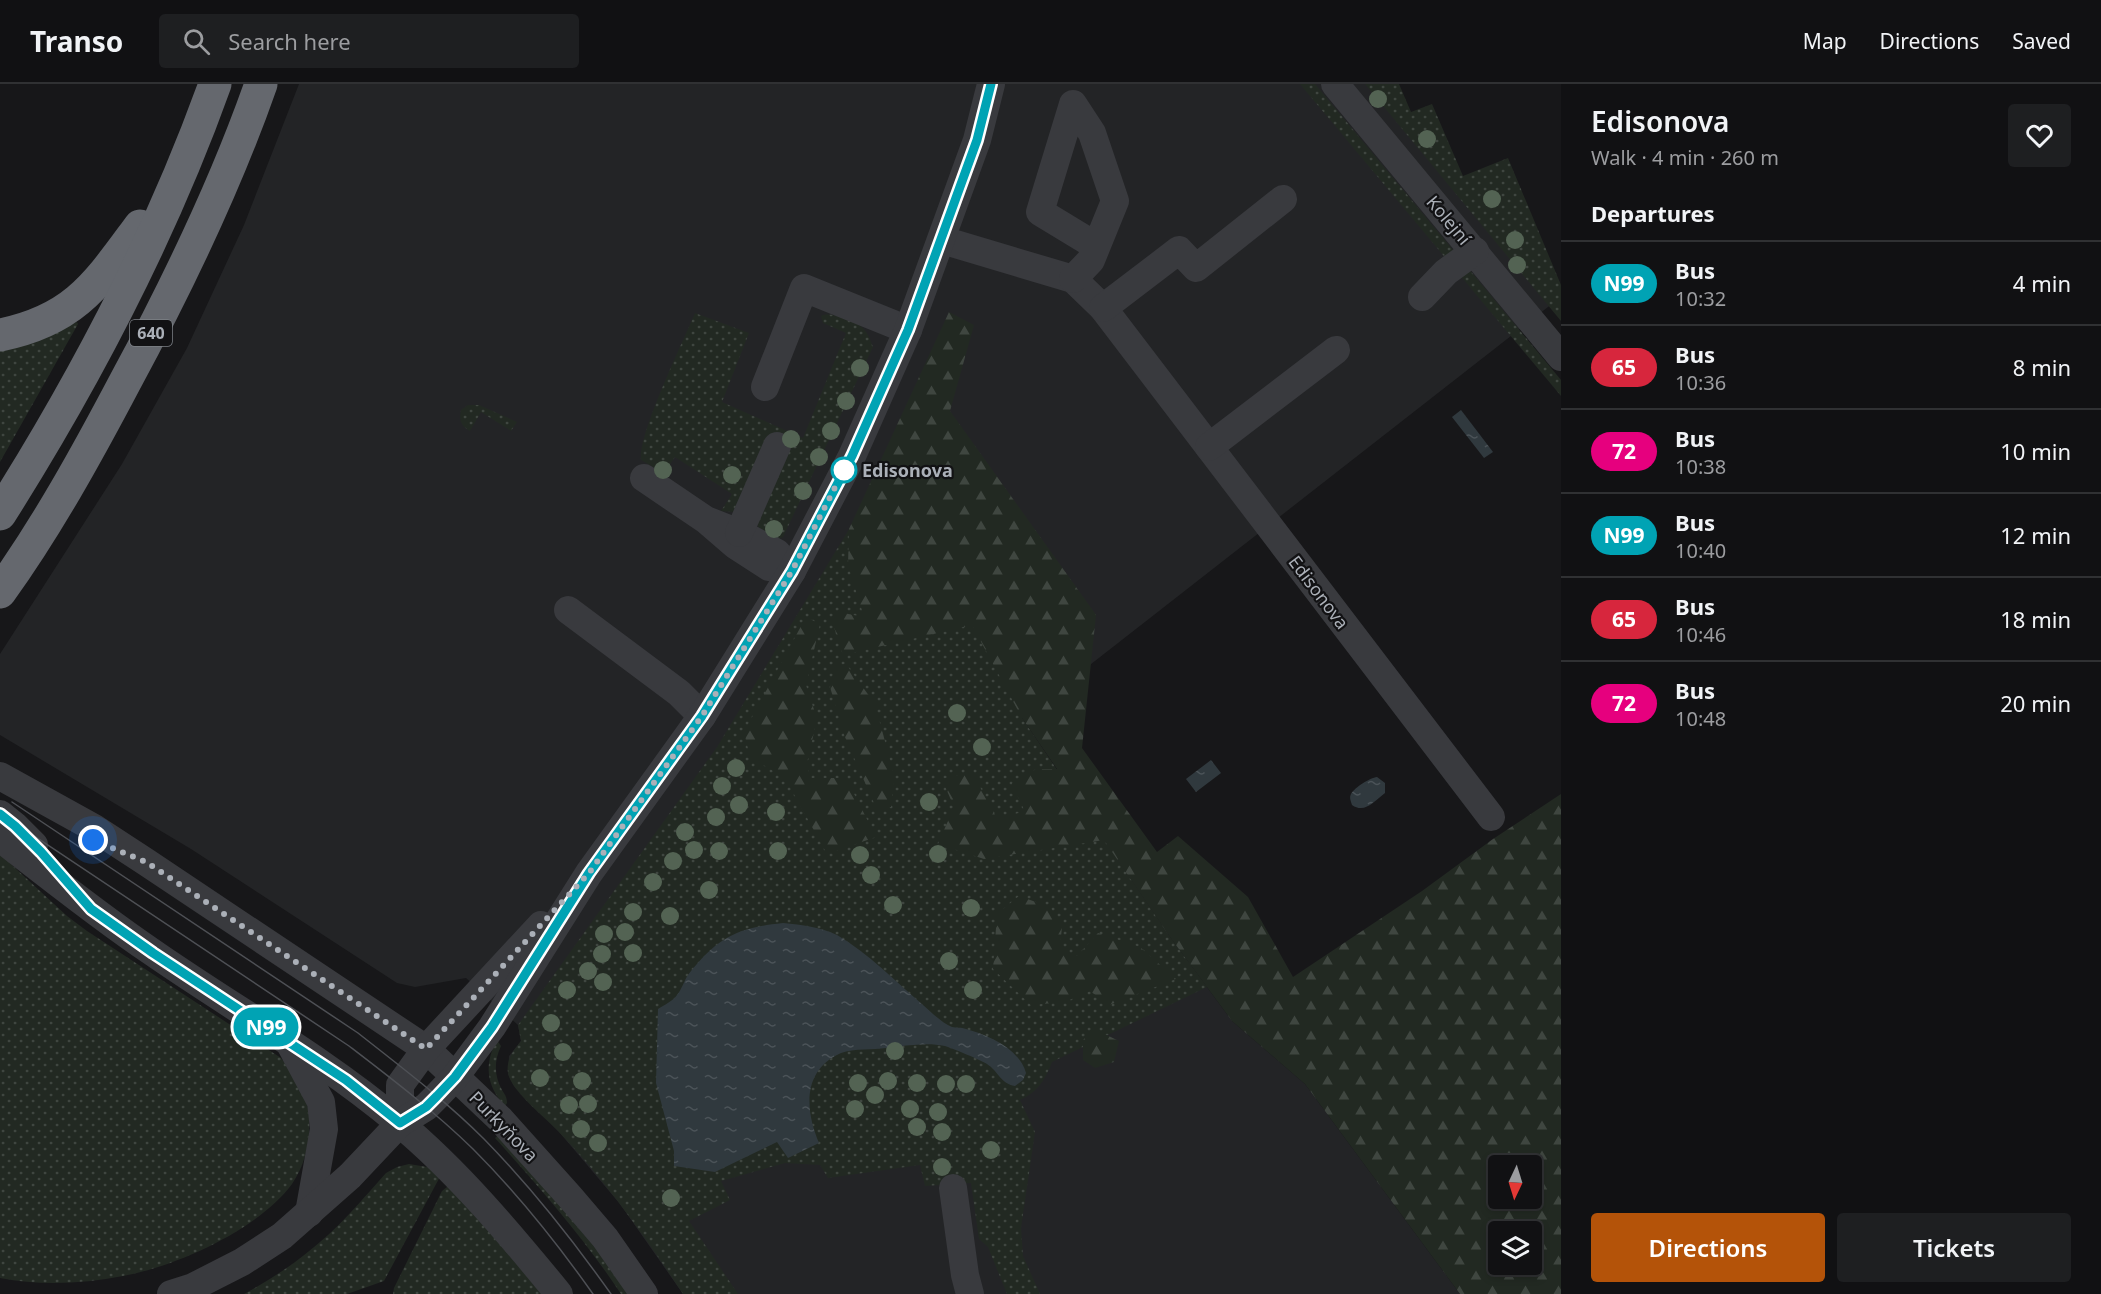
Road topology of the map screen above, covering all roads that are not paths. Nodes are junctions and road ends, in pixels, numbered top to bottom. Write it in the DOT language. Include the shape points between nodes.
graph roads {
  1 [pos="215,84"];
  2 [pos="261,84"];
  3 [pos="991,84"];
  4 [pos="1335,84"];
  5 [pos="178,174"];
  6 [pos="1283,199"];
  7 [pos="942,240"];
  8 [pos="1096,246"];
  9 [pos="1475,251"];
  10 [pos="1073,279"];
  11 [pos="1422,297"];
  12 [pos="1103,308"];
  13 [pos="908,330"];
  14 [pos="0,335"];
  15 [pos="1336,350"];
  16 [pos="1561,357"];
  17 [pos="765,387"];
  18 [pos="777,446"];
  19 [pos="1209,447"];
  20 [pos="644,478"];
  21 [pos="0,514"];
  22 [pos="706,520"];
  23 [pos="739,533"];
  24 [pos="792,571"];
  25 [pos="0,592"];
  26 [pos="568,610"];
  27 [pos="702,716"];
  28 [pos="0,776"];
  29 [pos="0,794"];
  30 [pos="0,814"];
  31 [pos="1491,817"];
  32 [pos="0,838"];
  33 [pos="146,862"];
  34 [pos="589,873"];
  35 [pos="91,909"];
  36 [pos="290,1042"];
  37 [pos="426,1049"];
  38 [pos="446,1086"];
  39 [pos="400,1123"];
  40 [pos="953,1188"];
  41 [pos="309,1213"];
  42 [pos="171,1294"];
  43 [pos="559,1294"];
  44 [pos="644,1294"];
  45 [pos="970,1294"];
  1 -- 5 [label="highway, 640"];
  2 -- 25 [label="highway, 640" via="210,209 160,316 59,504"];
  3 -- 7 [label="street" via="977,140"];
  4 -- 9 [label="street, Kolejní"];
  5 -- 14 [label="highway" via="113,263 76,303 43,323"];
  5 -- 21 [label="highway, 640" via="99,344"];
  6 -- 12 [label="street" via="1196,268 1179,250"];
  7 -- 10 [label="street, Edisonova"];
  7 -- 13 [label="street"];
  8 -- 10 [label="street" via="1091,260"];
  9 -- 11 [label="street" via="1446,272"];
  9 -- 16 [label="street, Kolejní"];
  10 -- 12 [label="street, Edisonova"];
  12 -- 19 [label="street, Edisonova"];
  13 -- 17 [label="street" via="804,288"];
  13 -- 24 [label="street" via="852,456"];
  15 -- 19 [label="street"];
  18 -- 23 [label="street"];
  19 -- 31 [label="street, Edisonova"];
  20 -- 22 [label="street"];
  22 -- 23 [label="street"];
  22 -- 24 [label="street" via="769,567"];
  23 -- 24 [label="street" via="777,553"];
  24 -- 27 [label="street"];
  26 -- 27 [label="street" via="679,693"];
  27 -- 34 [label="street"];
  28 -- 33 [label="street, Purkyňova"];
  29 -- 33 [label="street"];
  30 -- 35 [label="street" via="41,852"];
  32 -- 35 [label="street"];
  33 -- 37 [label="street, Purkyňova"];
  34 -- 37 [label="street"];
  34 -- 38 [label="street" via="492,1027"];
  35 -- 36 [label="street"];
  36 -- 39 [label="street"];
  36 -- 41 [label="street" via="321,1102 324,1129"];
  37 -- 38 [label="street, Purkyňova"];
  37 -- 39 [label="street" via="400,1085"];
  38 -- 39 [label="street" via="426,1107"];
  38 -- 44 [label="street, Purkyňova" via="501,1120 605,1238"];
  39 -- 41 [label="street"];
  39 -- 43 [label="street" via="508,1232"];
  40 -- 45 [label="street"];
  41 -- 42 [label="street" via="242,1262"];
}
